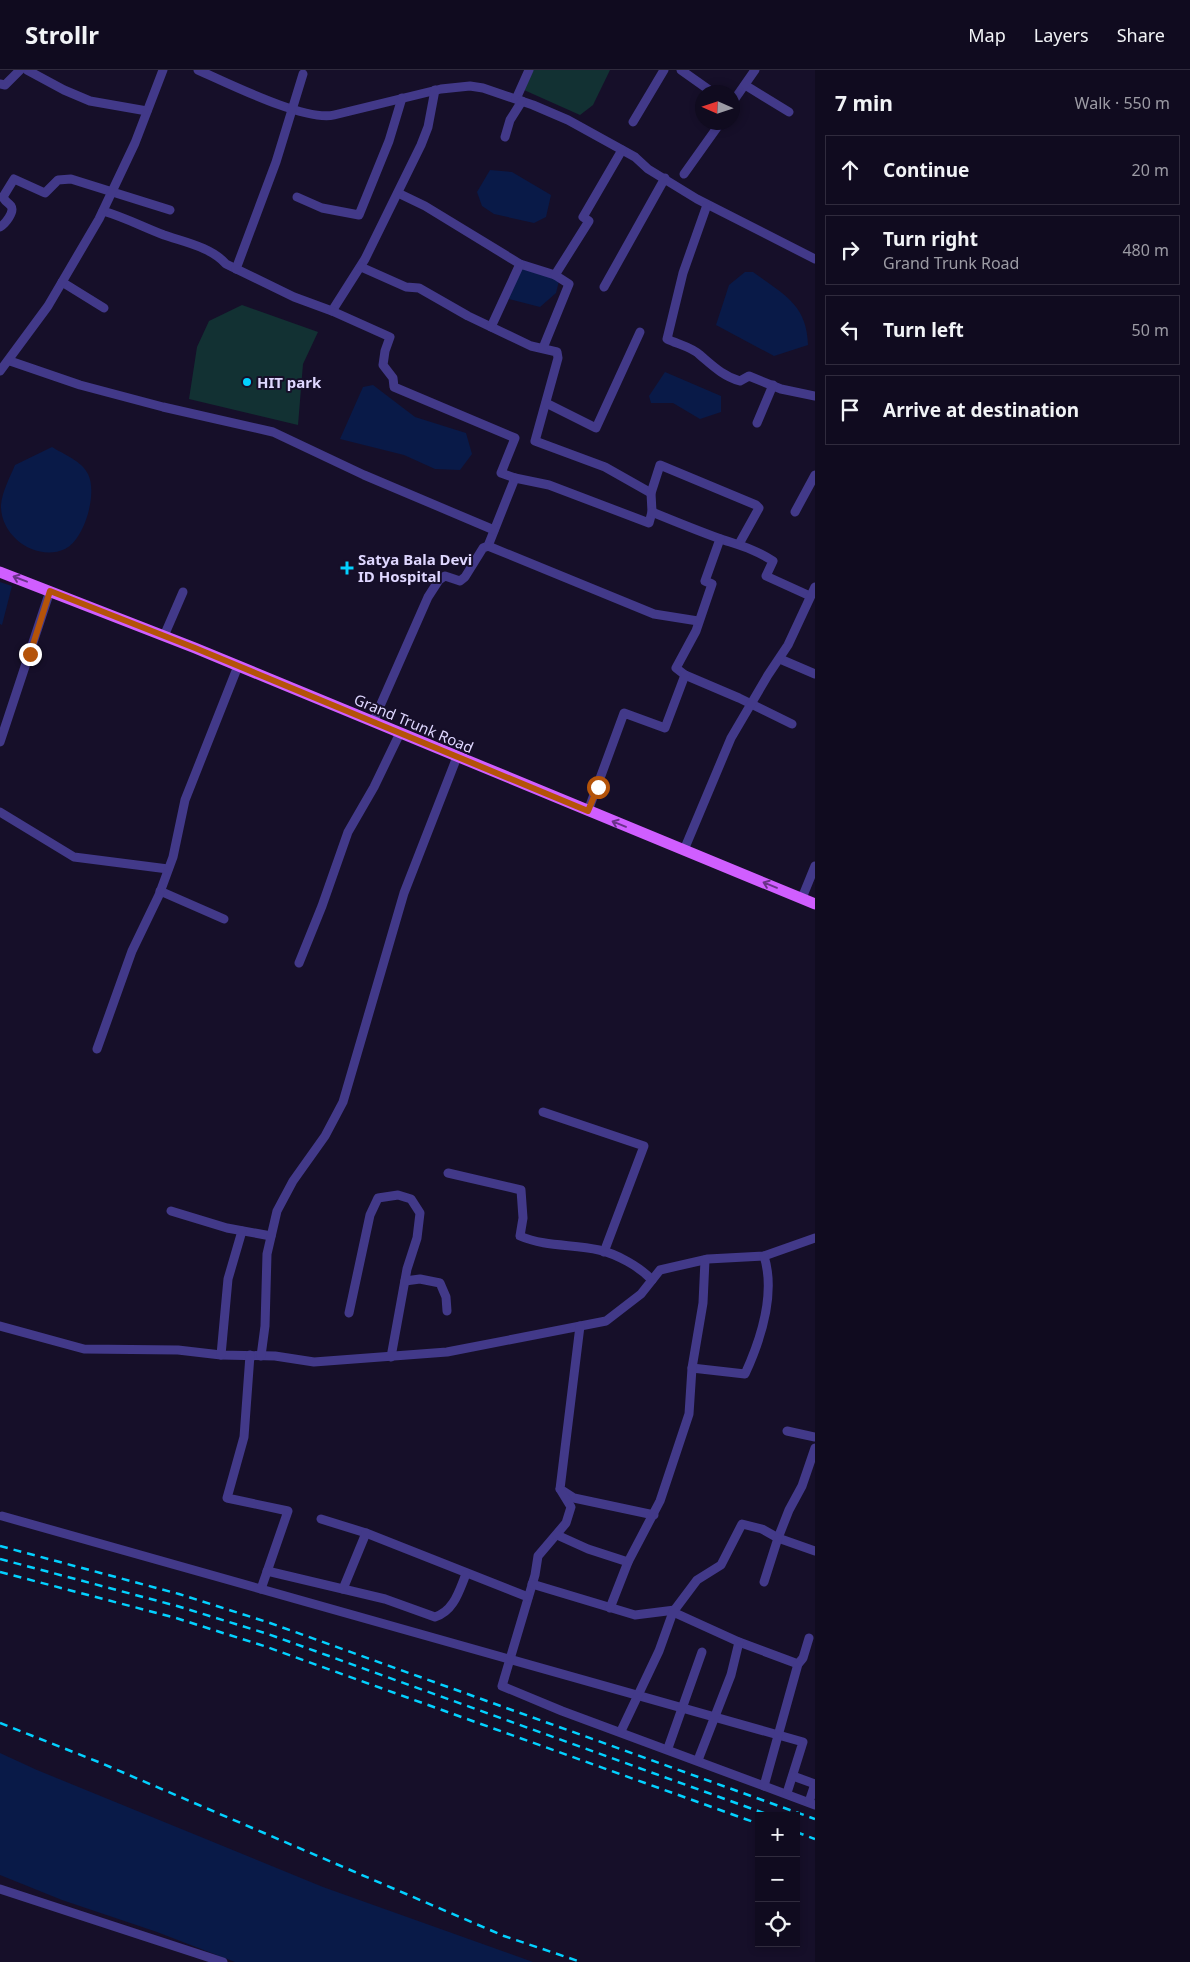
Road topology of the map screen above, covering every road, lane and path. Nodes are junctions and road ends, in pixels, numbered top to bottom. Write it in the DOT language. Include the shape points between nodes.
graph roads {
  1 [pos="20,70"];
  2 [pos="27,70"];
  3 [pos="163,70"];
  4 [pos="198,70"];
  5 [pos="529,70"];
  6 [pos="664,70"];
  7 [pos="755,70"];
  8 [pos="685,71"];
  9 [pos="303,74"];
  10 [pos="0,84"];
  11 [pos="703,85"];
  12 [pos="745,85"];
  13 [pos="435,90"];
  14 [pos="740,92"];
  15 [pos="402,98"];
  16 [pos="519,100"];
  17 [pos="293,108"];
  18 [pos="147,112"];
  19 [pos="789,112"];
  20 [pos="633,122"];
  21 [pos="715,130"];
  22 [pos="505,137"];
  23 [pos="622,150"];
  24 [pos="684,174"];
  25 [pos="665,178"];
  26 [pos="112,191"];
  27 [pos="398,193"];
  28 [pos="297,197"];
  29 [pos="707,205"];
  30 [pos="170,210"];
  31 [pos="102,212"];
  32 [pos="0,227"];
  33 [pos="815,259"];
  34 [pos="520,264"];
  35 [pos="361,266"];
  36 [pos="236,269"];
  37 [pos="555,275"];
  38 [pos="62,282"];
  39 [pos="604,287"];
  40 [pos="104,308"];
  41 [pos="332,311"];
  42 [pos="491,327"];
  43 [pos="640,332"];
  44 [pos="543,348"];
  45 [pos="10,361"];
  46 [pos="0,371"];
  47 [pos="773,385"];
  48 [pos="815,396"];
  49 [pos="546,403"];
  50 [pos="757,423"];
  51 [pos="815,476"];
  52 [pos="515,478"];
  53 [pos="651,493"];
  54 [pos="652,512"];
  55 [pos="795,512"];
  56 [pos="494,530"];
  57 [pos="720,539"];
  58 [pos="739,544"];
  59 [pos="488,546"];
  60 [pos="0,572"];
  61 [pos="815,586"];
  62 [pos="50,591"];
  63 [pos="183,592"];
  64 [pos="810,596"];
  65 [pos="698,621"];
  66 [pos="164,636"];
  67 [pos="780,659"];
  68 [pos="238,666"];
  69 [pos="815,674"];
  70 [pos="685,675"];
  71 [pos="751,704"];
  72 [pos="373,722"];
  73 [pos="792,724"];
  74 [pos="400,733"];
  75 [pos="0,742"];
  76 [pos="456,757"];
  77 [pos="588,811"];
  78 [pos="0,812"];
  79 [pos="684,850"];
  80 [pos="815,866"];
  81 [pos="168,869"];
  82 [pos="160,891"];
  83 [pos="802,898"];
  84 [pos="815,904"];
  85 [pos="224,919"];
  86 [pos="298,963"];
  87 [pos="97,1049"];
  88 [pos="543,1112"];
  89 [pos="448,1173"];
  90 [pos="171,1211"];
  91 [pos="242,1231"];
  92 [pos="272,1236"];
  93 [pos="815,1238"];
  94 [pos="604,1252"];
  95 [pos="764,1256"];
  96 [pos="705,1260"];
  97 [pos="652,1280"];
  98 [pos="405,1281"];
  99 [pos="446,1311"];
  100 [pos="349,1313"];
  101 [pos="0,1326"];
  102 [pos="580,1326"];
  103 [pos="220,1355"];
  104 [pos="250,1356"];
  105 [pos="261,1356"];
  106 [pos="390,1356"];
  107 [pos="692,1368"];
  108 [pos="787,1431"];
  109 [pos="815,1437"];
  110 [pos="815,1448"];
  111 [pos="560,1489"];
  112 [pos="654,1515"];
  113 [pos="2,1516"];
  114 [pos="321,1519"];
  115 [pos="366,1533"];
  116 [pos="557,1535"];
  117 [pos="778,1538"];
  118 [pos="815,1551"];
  119 [pos="628,1562"];
  120 [pos="268,1572"];
  121 [pos="466,1574"];
  122 [pos="764,1582"];
  123 [pos="532,1584"];
  124 [pos="343,1589"];
  125 [pos="262,1590"];
  126 [pos="528,1597"];
  127 [pos="610,1608"];
  128 [pos="674,1611"];
  129 [pos="809,1638"];
  130 [pos="739,1642"];
  131 [pos="702,1652"];
  132 [pos="510,1660"];
  133 [pos="798,1664"];
  134 [pos="638,1696"];
  135 [pos="682,1709"];
  136 [pos="714,1718"];
  137 [pos="621,1731"];
  138 [pos="777,1735"];
  139 [pos="668,1748"];
  140 [pos="698,1760"];
  141 [pos="792,1776"];
  142 [pos="815,1784"];
  143 [pos="764,1786"];
  144 [pos="787,1793"];
  145 [pos="812,1804"];
  146 [pos="1,1892"];
  147 [pos="223,1962"];
  1 -- 10 [label="street" via="6,85"];
  2 -- 18 [label="street" via="90,101"];
  3 -- 18 [label="street"];
  4 -- 17 [label="street" via="233,88"];
  5 -- 16 [label="street"];
  6 -- 20 [label="street"];
  7 -- 12 [label="street"];
  8 -- 11 [label="street"];
  9 -- 17 [label="street"];
  12 -- 14 [label="street"];
  12 -- 19 [label="street"];
  13 -- 15 [label="street"];
  13 -- 16 [label="street" via="470,86"];
  13 -- 27 [label="street" via="428,128"];
  15 -- 17 [label="street" via="327,117 317,117"];
  15 -- 28 [label="street" via="389,141 359,215 322,208"];
  16 -- 22 [label="street"];
  16 -- 23 [label="street" via="568,120"];
  17 -- 36 [label="street"];
  18 -- 26 [label="street"];
  21 -- 24 [label="street"];
  23 -- 25 [label="street"];
  23 -- 37 [label="street" via="583,218 589,221"];
  25 -- 29 [label="street"];
  25 -- 39 [label="street"];
  26 -- 30 [label="street"];
  26 -- 31 [label="street"];
  26 -- 32 [label="street" via="71,179 58,180 44,193 14,178 3,197 12,210"];
  27 -- 34 [label="street"];
  27 -- 35 [label="street"];
  29 -- 33 [label="street"];
  29 -- 47 [label="street" via="683,273 667,339 699,354 731,379 740,381 749,376"];
  31 -- 36 [label="street" via="188,243 221,258"];
  31 -- 38 [label="street"];
  34 -- 37 [label="street"];
  34 -- 42 [label="street"];
  35 -- 41 [label="street"];
  35 -- 42 [label="street" via="406,287 419,288"];
  36 -- 41 [label="street"];
  37 -- 44 [label="street" via="569,284"];
  38 -- 40 [label="street"];
  38 -- 45 [label="street"];
  41 -- 52 [label="street" via="390,337 383,365 393,378 394,387 515,438 501,473"];
  42 -- 44 [label="street"];
  43 -- 49 [label="street" via="596,428"];
  44 -- 49 [label="street" via="558,354"];
  45 -- 46 [label="street"];
  45 -- 56 [label="street" via="163,408 273,432"];
  47 -- 48 [label="street"];
  47 -- 50 [label="street"];
  49 -- 53 [label="street" via="535,441 605,467"];
  51 -- 55 [label="street"];
  52 -- 54 [label="street" via="549,485 649,523"];
  52 -- 56 [label="street"];
  53 -- 54 [label="street"];
  53 -- 58 [label="street" via="660,465 756,504 759,508 756,516"];
  54 -- 57 [label="street"];
  56 -- 59 [label="street"];
  57 -- 58 [label="street"];
  57 -- 65 [label="street" via="705,581 712,584"];
  58 -- 64 [label="street" via="773,561 766,576"];
  59 -- 65 [label="street" via="639,609"];
  59 -- 72 [label="street" via="483,548 460,581 445,576 439,580 428,597"];
  62 -- 60 [label="main road, Grand Trunk Road, one-way"];
  61 -- 64 [label="street"];
  62 -- 66 [label="main road, Grand Trunk Road"];
  62 -- 75 [label="street"];
  63 -- 66 [label="street"];
  64 -- 67 [label="street"];
  65 -- 70 [label="street" via="676,668"];
  66 -- 68 [label="main road, Grand Trunk Road"];
  67 -- 69 [label="street"];
  67 -- 71 [label="street"];
  68 -- 72 [label="main road, Grand Trunk Road"];
  68 -- 81 [label="street" via="184,800"];
  70 -- 71 [label="street"];
  70 -- 77 [label="street" via="665,728 624,713"];
  71 -- 73 [label="street"];
  71 -- 79 [label="street" via="731,738"];
  72 -- 74 [label="main road, Grand Trunk Road"];
  74 -- 76 [label="main road, Grand Trunk Road"];
  74 -- 86 [label="street" via="348,832"];
  76 -- 77 [label="main road, Grand Trunk Road"];
  76 -- 92 [label="street" via="404,893 343,1102 325,1136 285,1196"];
  79 -- 77 [label="main road, Grand Trunk Road, one-way"];
  78 -- 81 [label="street" via="74,857"];
  83 -- 79 [label="main road, Grand Trunk Road, one-way"];
  80 -- 83 [label="street"];
  81 -- 82 [label="street"];
  82 -- 85 [label="street"];
  82 -- 87 [label="street" via="132,951"];
  83 -- 84 [label="main road, Grand Trunk Road"];
  88 -- 94 [label="street" via="644,1146"];
  89 -- 94 [label="street" via="521,1190 523,1218 520,1236"];
  90 -- 91 [label="street"];
  91 -- 92 [label="street"];
  91 -- 103 [label="street" via="228,1279"];
  92 -- 105 [label="street" via="267,1254"];
  93 -- 95 [label="street"];
  94 -- 97 [label="street" via="643,1271"];
  95 -- 96 [label="street"];
  95 -- 107 [label="street" via="770,1273 768,1298 753,1358 745,1374"];
  96 -- 97 [label="street" via="660,1270"];
  96 -- 107 [label="street" via="703,1303"];
  97 -- 102 [label="street" via="641,1294 606,1321"];
  98 -- 99 [label="street" via="420,1279 440,1283 446,1297"];
  98 -- 100 [label="street" via="420,1213 411,1199 398,1195 378,1198 368,1224"];
  98 -- 106 [label="street"];
  101 -- 103 [label="street" via="84,1350 178,1350"];
  102 -- 106 [label="street" via="447,1352"];
  102 -- 111 [label="street"];
  103 -- 104 [label="street"];
  104 -- 105 [label="street"];
  104 -- 120 [label="street" via="244,1437 227,1498 288,1511"];
  105 -- 106 [label="street" via="314,1362"];
  107 -- 112 [label="street" via="689,1414"];
  108 -- 109 [label="street"];
  110 -- 117 [label="street"];
  111 -- 112 [label="street" via="574,1498"];
  111 -- 116 [label="street" via="571,1507 566,1523"];
  112 -- 119 [label="street"];
  113 -- 125 [label="street"];
  114 -- 115 [label="street"];
  115 -- 121 [label="street"];
  115 -- 124 [label="street"];
  116 -- 119 [label="street"];
  116 -- 123 [label="street" via="538,1556"];
  117 -- 118 [label="street"];
  117 -- 122 [label="street"];
  117 -- 128 [label="street" via="762,1529 742,1524 721,1565 697,1580"];
  119 -- 127 [label="street"];
  120 -- 124 [label="street"];
  120 -- 125 [label="street"];
  121 -- 124 [label="street" via="445,1614 435,1617 385,1598"];
  121 -- 126 [label="street"];
  123 -- 126 [label="street"];
  123 -- 127 [label="street"];
  125 -- 132 [label="street"];
  126 -- 132 [label="street"];
  127 -- 128 [label="street" via="635,1615"];
  128 -- 130 [label="street"];
  128 -- 134 [label="street"];
  129 -- 133 [label="street"];
  130 -- 133 [label="street"];
  130 -- 136 [label="street"];
  131 -- 135 [label="street"];
  132 -- 134 [label="street"];
  132 -- 137 [label="street" via="502,1686"];
  133 -- 138 [label="street"];
  134 -- 135 [label="street"];
  134 -- 137 [label="street"];
  135 -- 136 [label="street"];
  135 -- 139 [label="street"];
  136 -- 138 [label="street"];
  136 -- 140 [label="street"];
  137 -- 139 [label="street"];
  138 -- 141 [label="street" via="802,1742"];
  138 -- 143 [label="street"];
  139 -- 140 [label="street"];
  140 -- 143 [label="street"];
  141 -- 142 [label="street"];
  141 -- 144 [label="street"];
  142 -- 145 [label="street"];
  143 -- 144 [label="street"];
  144 -- 145 [label="street"];
  146 -- 147 [label="street"];
}
